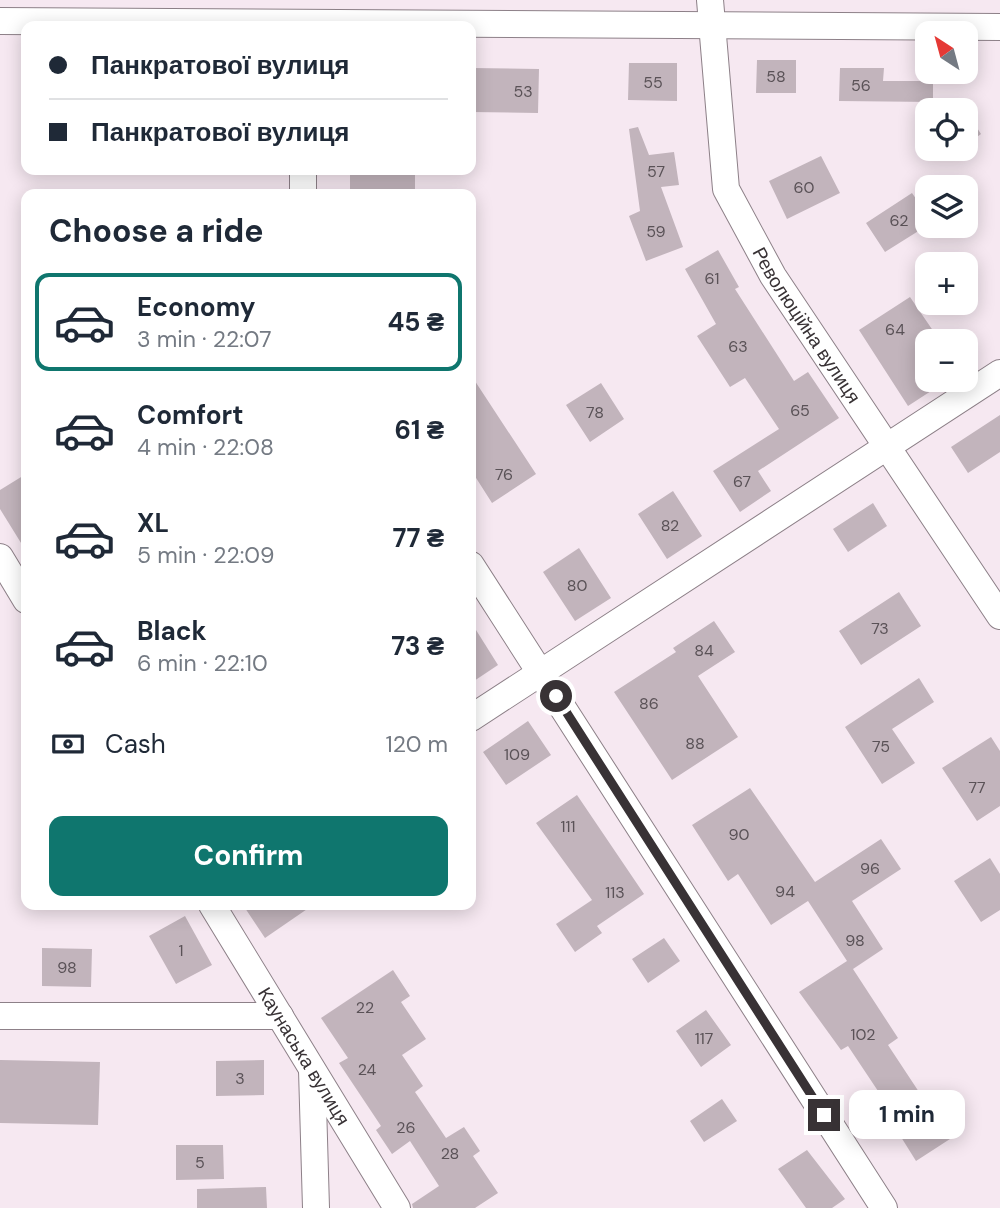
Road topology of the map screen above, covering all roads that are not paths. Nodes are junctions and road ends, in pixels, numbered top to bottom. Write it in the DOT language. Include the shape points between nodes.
graph roads {
  1 [pos="709,13"];
  2 [pos="304,16"];
  3 [pos="0,20"];
  4 [pos="1000,27"];
  5 [pos="1000,373"];
  6 [pos="888,446"];
  7 [pos="0,558"];
  8 [pos="476,573"];
  9 [pos="21,592"];
  10 [pos="1000,615"];
  11 [pos="541,673"];
  12 [pos="476,715"];
  13 [pos="215,910"];
  14 [pos="0,1016"];
  15 [pos="280,1016"];
  16 [pos="312,1069"];
  17 [pos="316,1208"];
  18 [pos="397,1208"];
  19 [pos="884,1208"];
  1 -- 2 [label="street"];
  1 -- 4 [label="street"];
  1 -- 6 [label="street, Революційна вулиця" via="726,190 773,276"];
  2 -- 3 [label="street"];
  5 -- 6 [label="street"];
  6 -- 10 [label="street, Революційна вулиця"];
  6 -- 11 [label="street"];
  7 -- 9 [label="street"];
  8 -- 11 [label="street"];
  11 -- 12 [label="street"];
  11 -- 19 [label="street"];
  13 -- 15 [label="street, Каунаська вулиця"];
  14 -- 15 [label="street"];
  15 -- 16 [label="street, Каунаська вулиця"];
  16 -- 17 [label="street"];
  16 -- 18 [label="street, Каунаська вулиця"];
}
